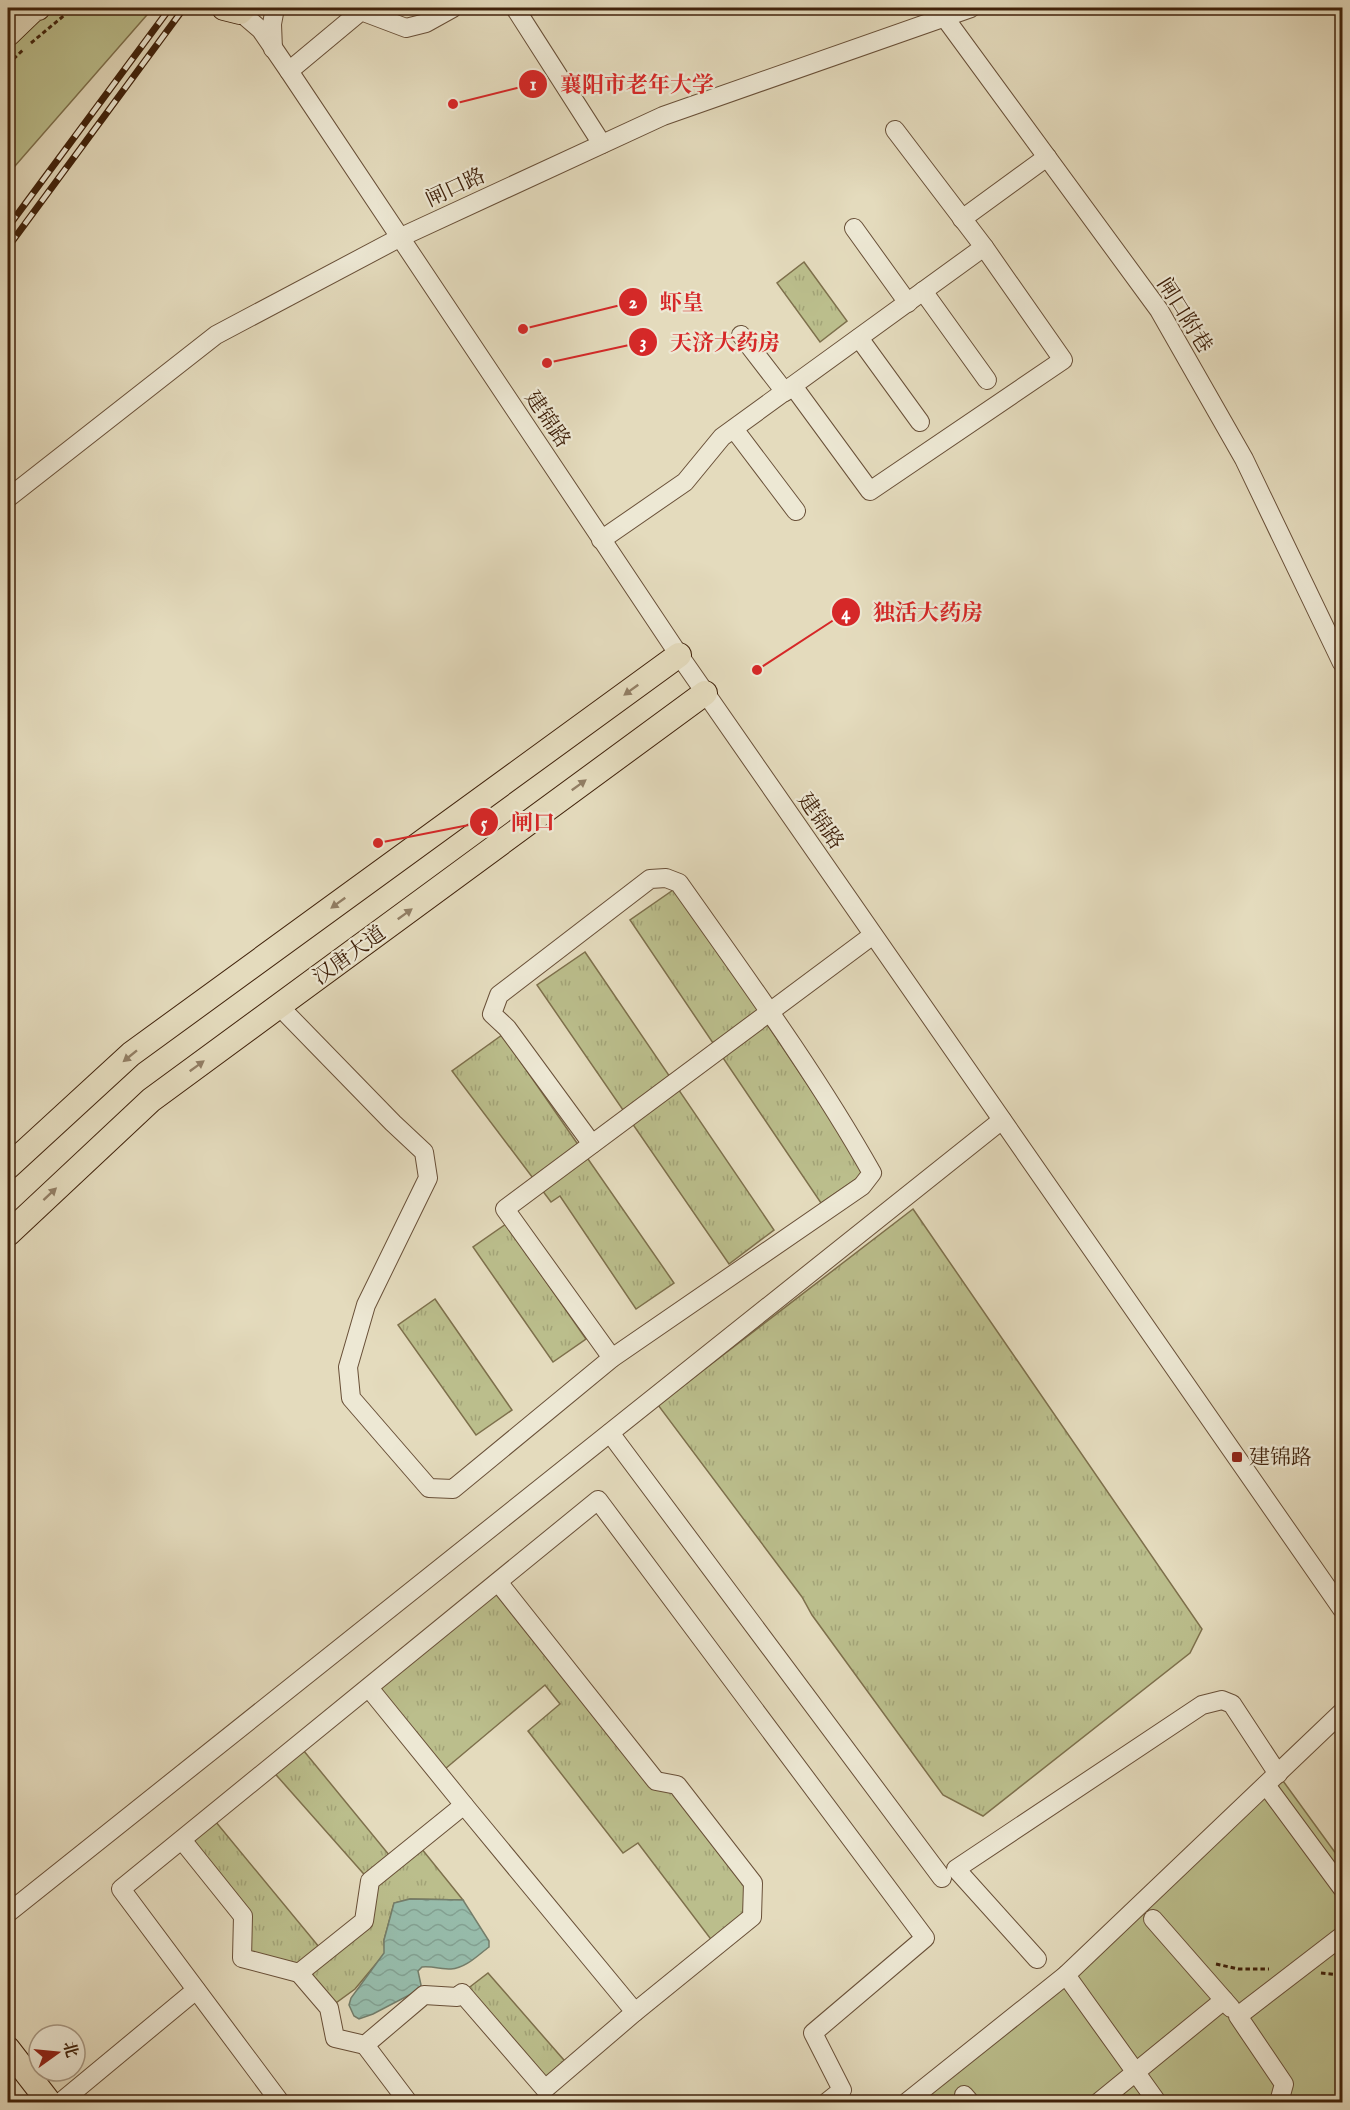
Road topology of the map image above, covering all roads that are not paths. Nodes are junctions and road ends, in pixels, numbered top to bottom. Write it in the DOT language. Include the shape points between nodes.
graph roads {
  1 [pos="38,8"];
  2 [pos="275,8"];
  3 [pos="453,8"];
  4 [pos="515,8"];
  5 [pos="971,8"];
  6 [pos="236,9"];
  7 [pos="361,9"];
  8 [pos="945,18"];
  9 [pos="8,33"];
  10 [pos="273,51"];
  11 [pos="289,71"];
  12 [pos="895,130"];
  13 [pos="602,144"];
  14 [pos="1047,157"];
  15 [pos="962,219"];
  16 [pos="854,228"];
  17 [pos="399,238"];
  18 [pos="984,247"];
  19 [pos="923,291"];
  20 [pos="908,303"];
  21 [pos="741,334"];
  22 [pos="860,338"];
  23 [pos="987,380"];
  24 [pos="789,389"];
  25 [pos="920,422"];
  26 [pos="734,429"];
  27 [pos="8,498"];
  28 [pos="796,511"];
  29 [pos="601,540"];
  30 [pos="679,655"];
  31 [pos="1342,663"];
  32 [pos="705,693"];
  33 [pos="873,935"];
  34 [pos="279,1006"];
  35 [pos="770,1012"];
  36 [pos="1002,1120"];
  37 [pos="592,1144"];
  38 [pos="8,1167"];
  39 [pos="8,1234"];
  40 [pos="612,1358"];
  41 [pos="610,1433"];
  42 [pos="498,1582"];
  43 [pos="1342,1609"];
  44 [pos="369,1688"];
  45 [pos="1342,1712"];
  46 [pos="1272,1779"];
  47 [pos="464,1805"];
  48 [pos="182,1840"];
  49 [pos="942,1878"];
  50 [pos="1342,1888"];
  51 [pos="8,1913"];
  52 [pos="1153,1919"];
  53 [pos="1342,1936"];
  54 [pos="1037,1959"];
  55 [pos="299,1973"];
  56 [pos="1066,1975"];
  57 [pos="196,1990"];
  58 [pos="1224,2000"];
  59 [pos="635,2012"];
  60 [pos="1238,2016"];
  61 [pos="365,2044"];
  62 [pos="8,2049"];
  63 [pos="1136,2072"];
  64 [pos="49,2103"];
  65 [pos="61,2103"];
  66 [pos="280,2103"];
  67 [pos="408,2103"];
  68 [pos="827,2103"];
  69 [pos="907,2103"];
  70 [pos="1099,2103"];
  71 [pos="1157,2103"];
  72 [pos="1280,2103"];
  1 -- 9 [label="main road"];
  2 -- 10 [label="street"];
  3 -- 7 [label="street" via="426,23 406,28"];
  4 -- 13 [label="street"];
  5 -- 8 [label="street, 闸口路"];
  6 -- 10 [label="street, 建锦路" via="261,30"];
  7 -- 11 [label="street"];
  8 -- 13 [label="street, 闸口路" via="663,116"];
  8 -- 14 [label="street, 闸口附巷"];
  10 -- 11 [label="street, 建锦路"];
  11 -- 17 [label="street, 建锦路"];
  12 -- 15 [label="street"];
  13 -- 17 [label="street, 闸口路"];
  14 -- 15 [label="street"];
  14 -- 31 [label="street, 闸口附巷" via="1159,310 1244,459"];
  15 -- 18 [label="street"];
  16 -- 20 [label="street"];
  17 -- 27 [label="street, 闸口路" via="216,335"];
  17 -- 29 [label="street, 建锦路"];
  18 -- 19 [label="street"];
  18 -- 24 [label="street" via="1063,360 870,491"];
  19 -- 20 [label="street"];
  19 -- 23 [label="street"];
  20 -- 22 [label="street"];
  21 -- 24 [label="street"];
  22 -- 24 [label="street"];
  22 -- 25 [label="street"];
  24 -- 26 [label="street"];
  26 -- 28 [label="street"];
  26 -- 29 [label="street" via="722,437 685,482"];
  29 -- 30 [label="street, 建锦路"];
  30 -- 32 [label="street, 建锦路"];
  30 -- 38 [label="main road, one-way" via="131,1054"];
  32 -- 33 [label="street, 建锦路"];
  34 -- 32 [label="main road, 汉唐大道, one-way"];
  33 -- 35 [label="street"];
  33 -- 36 [label="street, 建锦路"];
  39 -- 34 [label="main road, 汉唐大道, one-way" via="152,1100"];
  34 -- 40 [label="street" via="424,1152 428,1178 366,1305 348,1367 351,1398 429,1488 453,1489"];
  35 -- 37 [label="street"];
  35 -- 37 [label="street" via="679,883 666,878 650,879 499,995 492,1014 507,1028"];
  35 -- 40 [label="street" via="841,1118 872,1173 862,1186"];
  36 -- 41 [label="street"];
  36 -- 43 [label="street, 建锦路"];
  37 -- 40 [label="street" via="506,1209"];
  41 -- 49 [label="street"];
  41 -- 51 [label="street"];
  42 -- 44 [label="street"];
  42 -- 59 [label="street" via="656,1781 677,1785 753,1883 752,1917"];
  42 -- 68 [label="street" via="598,1500 925,1938 813,2033 842,2090"];
  44 -- 47 [label="street"];
  44 -- 48 [label="street"];
  45 -- 46 [label="street"];
  46 -- 50 [label="street"];
  46 -- 54 [label="street" via="1232,1704 1212,1702 956,1869"];
  46 -- 56 [label="street"];
  47 -- 55 [label="street" via="370,1881 364,1921"];
  47 -- 59 [label="street"];
  48 -- 55 [label="street" via="243,1916 242,1958"];
  48 -- 57 [label="street" via="121,1890"];
  52 -- 58 [label="street"];
  53 -- 60 [label="street"];
  55 -- 61 [label="street" via="329,2008 335,2038"];
  56 -- 63 [label="street"];
  56 -- 69 [label="street"];
  57 -- 65 [label="street"];
  57 -- 66 [label="street"];
  58 -- 60 [label="street"];
  58 -- 63 [label="street"];
  59 -- 61 [label="street" via="545,2088 462,1993 457,1997 424,1995"];
  60 -- 72 [label="street" via="1284,2084"];
  61 -- 67 [label="street"];
  62 -- 64 [label="main road"];
  63 -- 70 [label="street"];
  63 -- 71 [label="street"];
}
